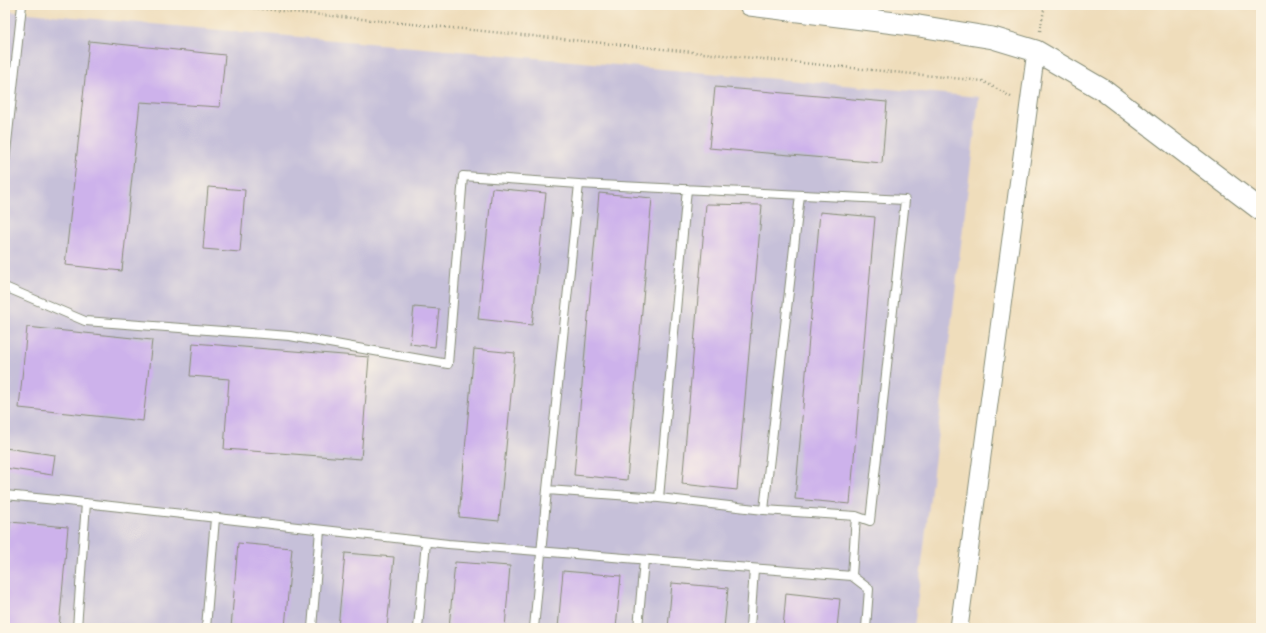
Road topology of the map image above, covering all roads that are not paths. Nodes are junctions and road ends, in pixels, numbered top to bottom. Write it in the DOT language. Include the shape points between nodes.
graph roads {
  1 [pos="22,5"];
  2 [pos="750,5"];
  3 [pos="1036,51"];
  4 [pos="5,161"];
  5 [pos="579,184"];
  6 [pos="686,189"];
  7 [pos="800,195"];
  8 [pos="1261,210"];
  9 [pos="5,287"];
  10 [pos="547,490"];
  11 [pos="5,495"];
  12 [pos="659,498"];
  13 [pos="86,503"];
  14 [pos="764,510"];
  15 [pos="856,516"];
  16 [pos="215,518"];
  17 [pos="320,530"];
  18 [pos="426,542"];
  19 [pos="541,552"];
  20 [pos="644,560"];
  21 [pos="754,568"];
  22 [pos="852,576"];
  23 [pos="77,628"];
  24 [pos="206,628"];
  25 [pos="312,628"];
  26 [pos="418,628"];
  27 [pos="534,628"];
  28 [pos="638,628"];
  29 [pos="750,628"];
  30 [pos="866,628"];
  31 [pos="959,628"];
  1 -- 4 [label="lane"];
  2 -- 3 [label="street" via="919,26 993,38"];
  3 -- 8 [label="street" via="1103,90"];
  3 -- 31 [label="street"];
  5 -- 6 [label="lane"];
  5 -- 9 [label="lane" via="463,176 448,364 290,336 85,321"];
  5 -- 10 [label="lane"];
  6 -- 7 [label="lane"];
  6 -- 12 [label="lane"];
  7 -- 14 [label="lane"];
  7 -- 15 [label="lane" via="905,200 870,521"];
  10 -- 12 [label="lane"];
  10 -- 19 [label="lane"];
  11 -- 13 [label="lane"];
  12 -- 14 [label="lane"];
  13 -- 16 [label="lane"];
  13 -- 23 [label="lane"];
  14 -- 15 [label="lane"];
  15 -- 22 [label="lane"];
  16 -- 17 [label="lane"];
  16 -- 24 [label="lane"];
  17 -- 18 [label="lane"];
  17 -- 25 [label="lane"];
  18 -- 19 [label="lane"];
  18 -- 26 [label="lane"];
  19 -- 20 [label="lane"];
  19 -- 27 [label="lane"];
  20 -- 21 [label="lane"];
  20 -- 28 [label="lane"];
  21 -- 22 [label="lane"];
  21 -- 29 [label="lane"];
  22 -- 30 [label="lane" via="869,589"];
}
